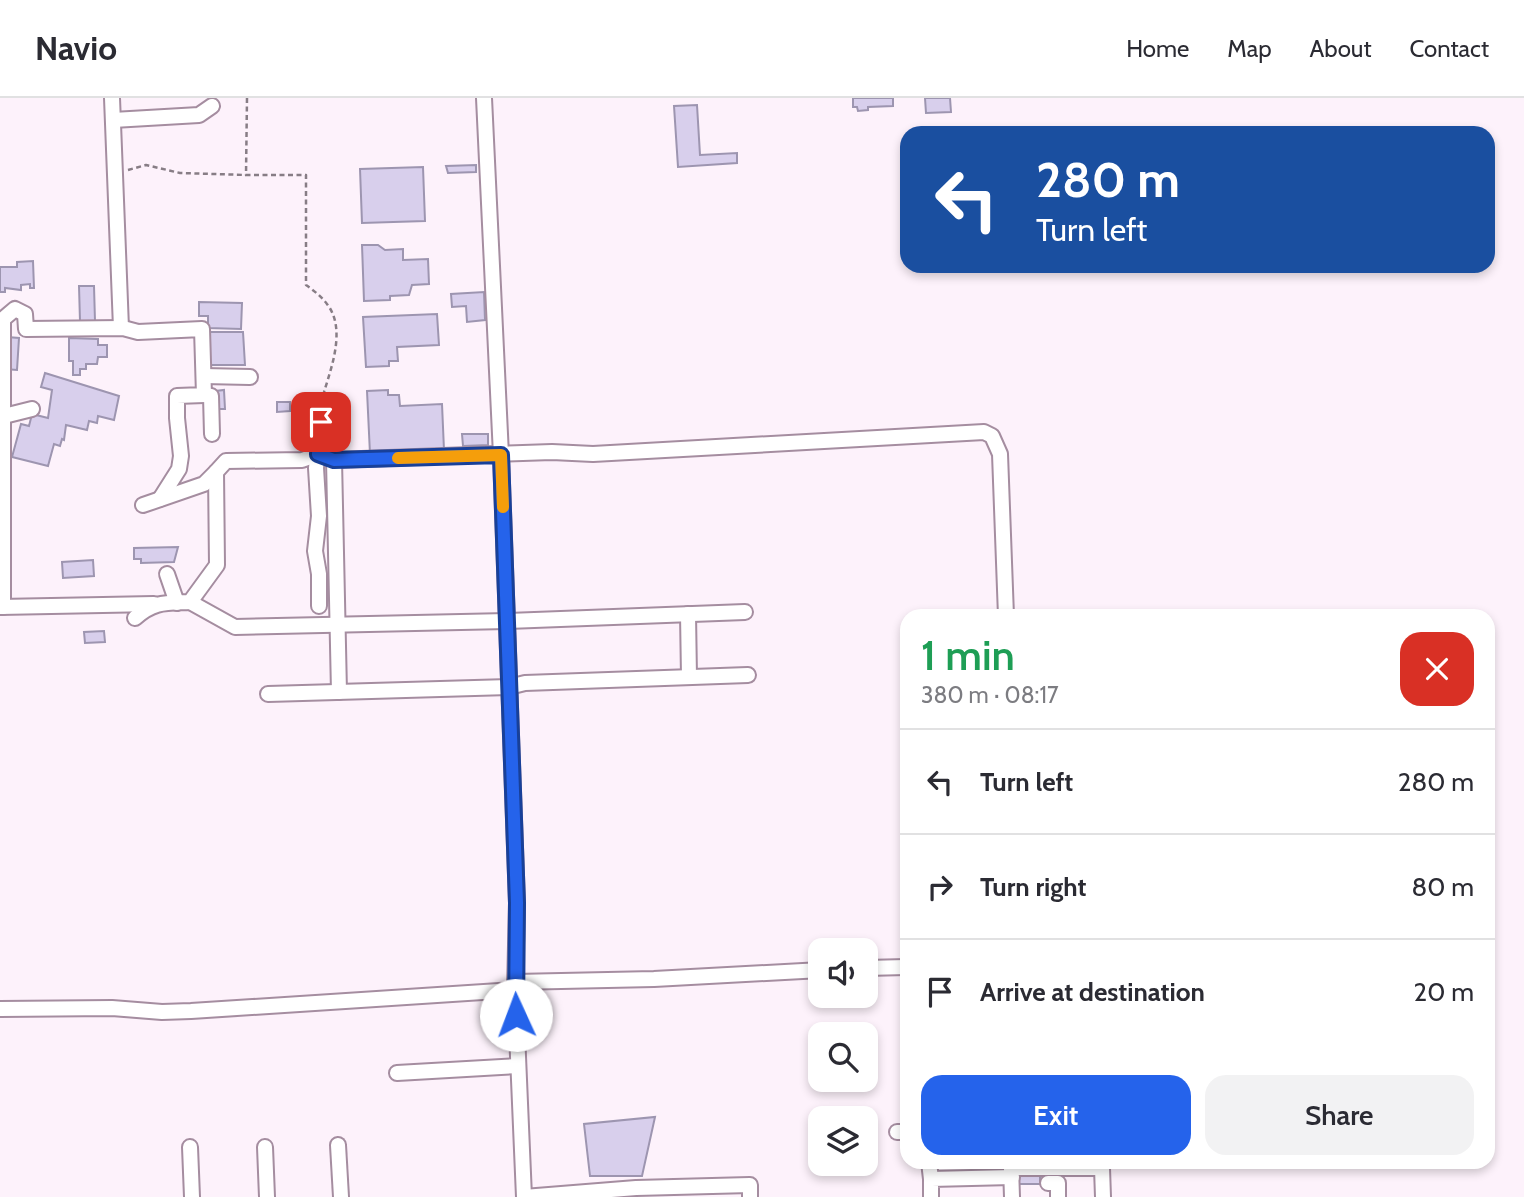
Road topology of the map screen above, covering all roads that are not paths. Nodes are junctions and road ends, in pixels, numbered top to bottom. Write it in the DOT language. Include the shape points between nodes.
graph roads {
  1 [pos="112,98"];
  2 [pos="484,98"];
  3 [pos="212,106"];
  4 [pos="113,120"];
  5 [pos="121,328"];
  6 [pos="204,376"];
  7 [pos="250,377"];
  8 [pos="204,395"];
  9 [pos="304,405"];
  10 [pos="32,409"];
  11 [pos="4,415"];
  12 [pos="212,434"];
  13 [pos="318,454"];
  14 [pos="501,455"];
  15 [pos="334,460"];
  16 [pos="216,472"];
  17 [pos="160,499"];
  18 [pos="143,505"];
  19 [pos="167,574"];
  20 [pos="184,602"];
  21 [pos="155,604"];
  22 [pos="319,606"];
  23 [pos="2,607"];
  24 [pos="1006,609"];
  25 [pos="746,612"];
  26 [pos="688,614"];
  27 [pos="135,618"];
  28 [pos="507,621"];
  29 [pos="338,625"];
  30 [pos="748,675"];
  31 [pos="690,677"];
  32 [pos="509,687"];
  33 [pos="339,692"];
  34 [pos="268,694"];
  35 [pos="900,967"];
  36 [pos="878,968"];
  37 [pos="808,971"];
  38 [pos="515,986"];
  39 [pos="0,1009"];
  40 [pos="518,1066"];
  41 [pos="397,1073"];
  42 [pos="338,1145"];
  43 [pos="190,1147"];
  44 [pos="265,1147"];
  45 [pos="929,1169"];
  46 [pos="1011,1169"];
  47 [pos="1102,1169"];
  48 [pos="930,1179"];
  49 [pos="1048,1183"];
  50 [pos="701,1192"];
  51 [pos="192,1197"];
  52 [pos="267,1197"];
  53 [pos="341,1197"];
  54 [pos="524,1197"];
  55 [pos="750,1197"];
  56 [pos="931,1197"];
  57 [pos="1012,1197"];
  58 [pos="1058,1197"];
  59 [pos="1103,1197"];
  1 -- 4 [label="street"];
  2 -- 14 [label="street"];
  3 -- 4 [label="street" via="199,115"];
  4 -- 5 [label="street"];
  5 -- 6 [label="street" via="138,332 202,329"];
  5 -- 11 [label="street" via="26,329 26,314 15,309 4,319"];
  6 -- 7 [label="street"];
  6 -- 8 [label="street"];
  8 -- 12 [label="street" via="211,396"];
  8 -- 17 [label="street" via="177,396 181,456"];
  9 -- 13 [label="street" via="320,405"];
  10 -- 11 [label="street"];
  11 -- 23 [label="street"];
  13 -- 15 [label="street"];
  13 -- 16 [label="street" via="302,460 226,461"];
  13 -- 22 [label="street"];
  14 -- 15 [label="street"];
  14 -- 24 [label="street" via="627,453 984,432 992,436 1000,454"];
  14 -- 28 [label="street"];
  15 -- 29 [label="street"];
  16 -- 17 [label="street" via="204,484"];
  16 -- 20 [label="street" via="217,565"];
  17 -- 18 [label="street"];
  19 -- 20 [label="street"];
  20 -- 21 [label="street"];
  20 -- 29 [label="street" via="235,627"];
  21 -- 23 [label="street"];
  21 -- 27 [label="street"];
  25 -- 26 [label="street"];
  26 -- 28 [label="street"];
  26 -- 31 [label="street"];
  28 -- 29 [label="street"];
  28 -- 32 [label="street"];
  29 -- 33 [label="street"];
  30 -- 31 [label="street"];
  31 -- 32 [label="street"];
  32 -- 33 [label="street"];
  32 -- 38 [label="street" via="517,903"];
  33 -- 34 [label="street"];
  35 -- 36 [label="street"];
  37 -- 38 [label="street"];
  38 -- 39 [label="street" via="191,1011"];
  38 -- 40 [label="street"];
  40 -- 41 [label="street"];
  40 -- 54 [label="street"];
  42 -- 53 [label="street"];
  43 -- 51 [label="street"];
  44 -- 52 [label="street"];
  45 -- 48 [label="street"];
  46 -- 48 [label="street"];
  46 -- 57 [label="street"];
  47 -- 59 [label="street"];
  48 -- 56 [label="street"];
  49 -- 58 [label="street" via="1058,1183"];
  50 -- 54 [label="street" via="636,1188"];
  50 -- 55 [label="street" via="750,1185"];
}
